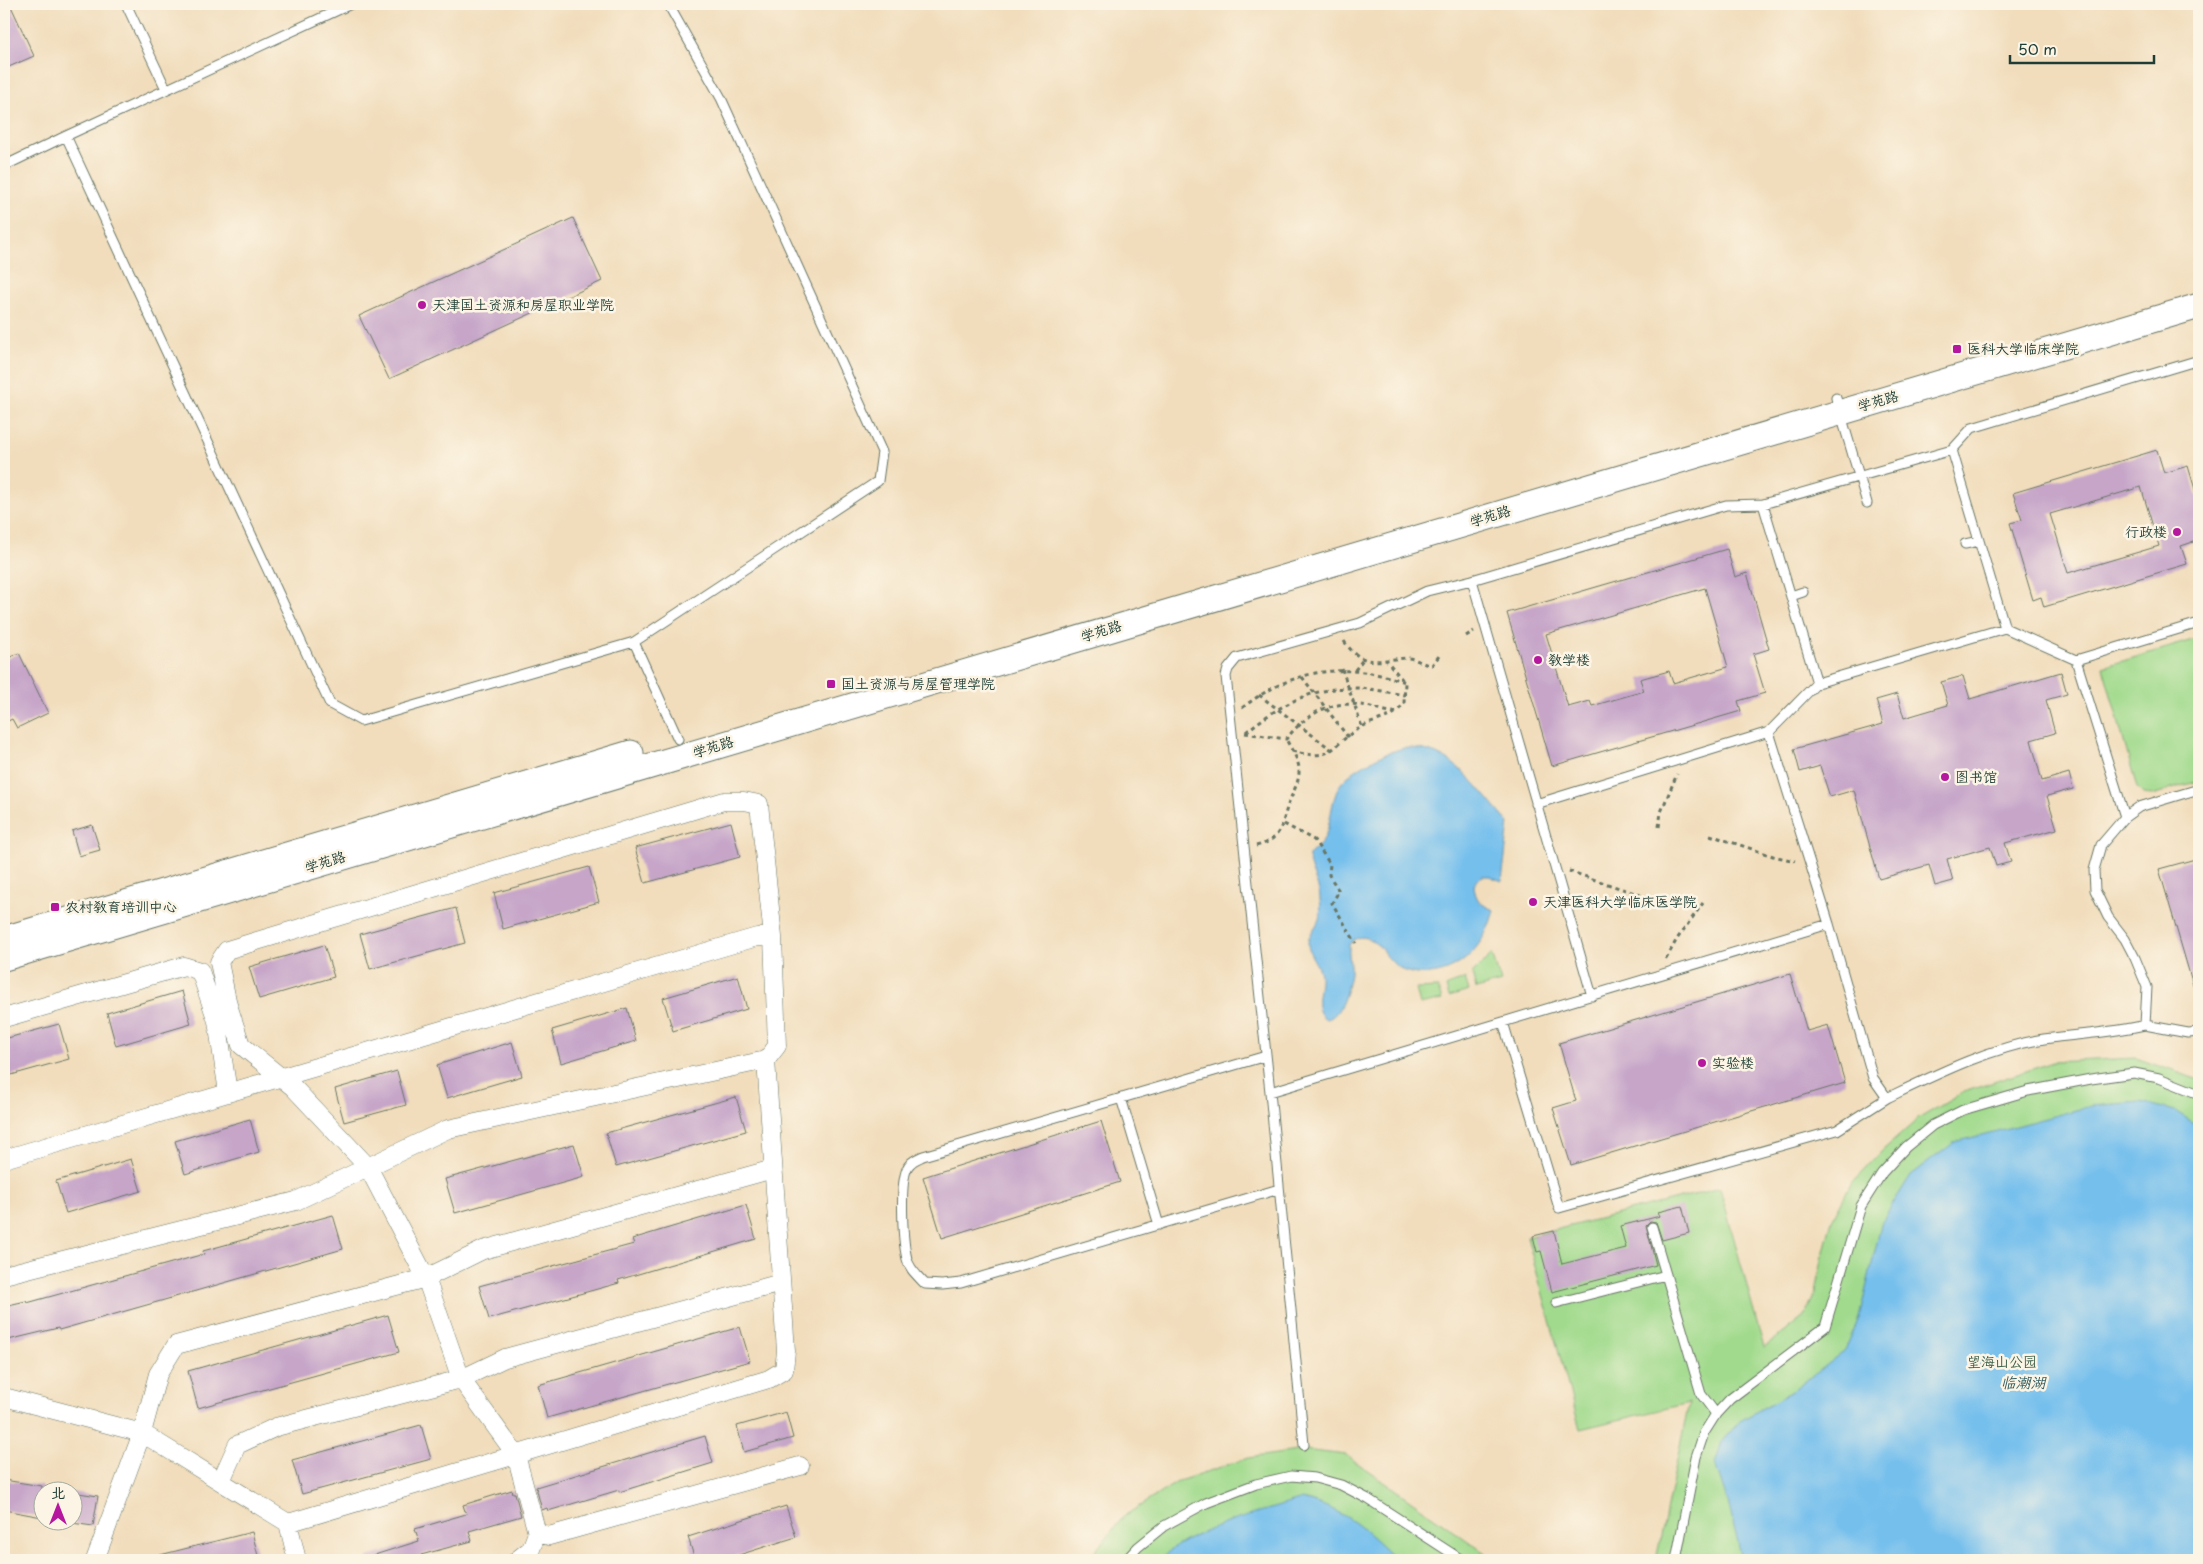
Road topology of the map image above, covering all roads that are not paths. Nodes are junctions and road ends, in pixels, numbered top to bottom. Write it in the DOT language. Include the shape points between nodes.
graph roads {
  1 [pos="126,4"];
  2 [pos="351,4"];
  3 [pos="668,4"];
  4 [pos="166,89"];
  5 [pos="66,136"];
  6 [pos="4,166"];
  7 [pos="2199,292"];
  8 [pos="2199,306"];
  9 [pos="2199,360"];
  10 [pos="1838,405"];
  11 [pos="1952,450"];
  12 [pos="1859,476"];
  13 [pos="1867,503"];
  14 [pos="1764,504"];
  15 [pos="1979,541"];
  16 [pos="1965,544"];
  17 [pos="1472,580"];
  18 [pos="1803,592"];
  19 [pos="1791,596"];
  20 [pos="2199,623"];
  21 [pos="2005,628"];
  22 [pos="634,642"];
  23 [pos="2076,660"];
  24 [pos="1817,683"];
  25 [pos="1770,732"];
  26 [pos="678,739"];
  27 [pos="2199,789"];
  28 [pos="1536,804"];
  29 [pos="2125,817"];
  30 [pos="1829,924"];
  31 [pos="773,937"];
  32 [pos="4,939"];
  33 [pos="4,958"];
  34 [pos="1592,996"];
  35 [pos="4,1018"];
  36 [pos="1502,1022"];
  37 [pos="2145,1025"];
  38 [pos="2199,1032"];
  39 [pos="1266,1056"];
  40 [pos="766,1060"];
  41 [pos="280,1077"];
  42 [pos="228,1092"];
  43 [pos="1270,1092"];
  44 [pos="2199,1094"];
  45 [pos="1121,1098"];
  46 [pos="1888,1098"];
  47 [pos="4,1159"];
  48 [pos="368,1167"];
  49 [pos="773,1170"];
  50 [pos="1279,1189"];
  51 [pos="1159,1225"];
  52 [pos="1652,1226"];
  53 [pos="4,1275"];
  54 [pos="1666,1275"];
  55 [pos="426,1278"];
  56 [pos="781,1283"];
  57 [pos="1556,1303"];
  58 [pos="461,1379"];
  59 [pos="4,1397"];
  60 [pos="1716,1414"];
  61 [pos="142,1433"];
  62 [pos="1304,1445"];
  63 [pos="516,1455"];
  64 [pos="800,1466"];
  65 [pos="221,1482"];
  66 [pos="288,1523"];
  67 [pos="537,1534"];
  68 [pos="95,1560"];
  69 [pos="297,1560"];
  70 [pos="517,1560"];
  71 [pos="1126,1560"];
  72 [pos="1462,1560"];
  73 [pos="1676,1560"];
  1 -- 4 [label="lane"];
  2 -- 4 [label="lane"];
  3 -- 22 [label="lane" via="720,98 882,452 878,481"];
  4 -- 5 [label="lane"];
  5 -- 6 [label="lane"];
  5 -- 22 [label="lane" via="330,704 361,721"];
  7 -- 10 [label="street, 学苑路"];
  8 -- 10 [label="street, 学苑路"];
  9 -- 11 [label="lane" via="1972,428"];
  10 -- 12 [label="lane"];
  10 -- 26 [label="street, 学苑路" via="1108,611"];
  10 -- 33 [label="street, 学苑路"];
  11 -- 12 [label="lane"];
  11 -- 15 [label="lane"];
  12 -- 13 [label="lane"];
  12 -- 14 [label="lane"];
  14 -- 17 [label="lane" via="1726,506"];
  14 -- 19 [label="lane"];
  15 -- 16 [label="lane"];
  15 -- 21 [label="lane"];
  17 -- 28 [label="lane"];
  17 -- 39 [label="lane" via="1427,591 1376,616 1339,629 1237,658 1228,668 1226,676"];
  18 -- 19 [label="lane"];
  19 -- 24 [label="lane"];
  20 -- 23 [label="lane"];
  21 -- 23 [label="lane"];
  21 -- 24 [label="lane"];
  22 -- 26 [label="lane"];
  23 -- 29 [label="lane"];
  24 -- 25 [label="lane"];
  25 -- 28 [label="lane"];
  25 -- 30 [label="lane"];
  26 -- 32 [label="street, 学苑路"];
  27 -- 29 [label="lane" via="2139,807"];
  28 -- 34 [label="lane"];
  29 -- 37 [label="lane" via="2101,845 2094,870 2096,890 2108,917 2125,939 2147,987"];
  30 -- 34 [label="lane"];
  30 -- 46 [label="lane" via="1873,1078"];
  31 -- 40 [label="street" via="777,1046"];
  31 -- 41 [label="street" via="758,938"];
  31 -- 41 [label="street" via="759,804 724,801 227,950 219,962 228,1006 241,1045"];
  34 -- 36 [label="lane"];
  35 -- 42 [label="street" via="184,966 200,971 214,1013"];
  36 -- 43 [label="lane"];
  36 -- 46 [label="lane" via="1559,1208 1837,1130"];
  37 -- 38 [label="lane"];
  37 -- 46 [label="lane" via="2116,1032 2043,1040 1992,1053"];
  39 -- 43 [label="lane"];
  39 -- 45 [label="lane"];
  40 -- 48 [label="street" via="448,1129"];
  40 -- 49 [label="street"];
  41 -- 42 [label="street"];
  41 -- 48 [label="street"];
  42 -- 47 [label="street"];
  43 -- 50 [label="lane"];
  44 -- 60 [label="lane" via="2159,1078 2134,1073 2028,1091 1963,1110 1933,1125 1882,1173 1861,1206 1825,1327 1730,1398"];
  45 -- 51 [label="lane"];
  45 -- 51 [label="lane" via="923,1156 909,1164 901,1192 907,1259 925,1284 961,1283"];
  48 -- 53 [label="street" via="296,1201"];
  48 -- 55 [label="street"];
  49 -- 55 [label="street" via="483,1250"];
  49 -- 56 [label="street"];
  50 -- 51 [label="lane"];
  50 -- 62 [label="lane"];
  52 -- 54 [label="lane"];
  54 -- 57 [label="lane"];
  54 -- 60 [label="lane" via="1701,1394"];
  55 -- 58 [label="street"];
  55 -- 61 [label="street" via="176,1345 158,1374"];
  56 -- 58 [label="street" via="505,1358"];
  56 -- 63 [label="street" via="786,1351 784,1370 770,1379"];
  58 -- 63 [label="street"];
  58 -- 65 [label="street" via="276,1427 237,1446"];
  59 -- 61 [label="street"];
  60 -- 73 [label="lane" via="1704,1433 1696,1457"];
  61 -- 65 [label="street"];
  61 -- 68 [label="street"];
  63 -- 66 [label="street"];
  63 -- 67 [label="street"];
  64 -- 67 [label="street" via="549,1536"];
  65 -- 66 [label="street"];
  66 -- 69 [label="street"];
  67 -- 70 [label="street" via="531,1549"];
  71 -- 72 [label="lane" via="1164,1526 1206,1502 1256,1484 1291,1476 1341,1485"];
}
